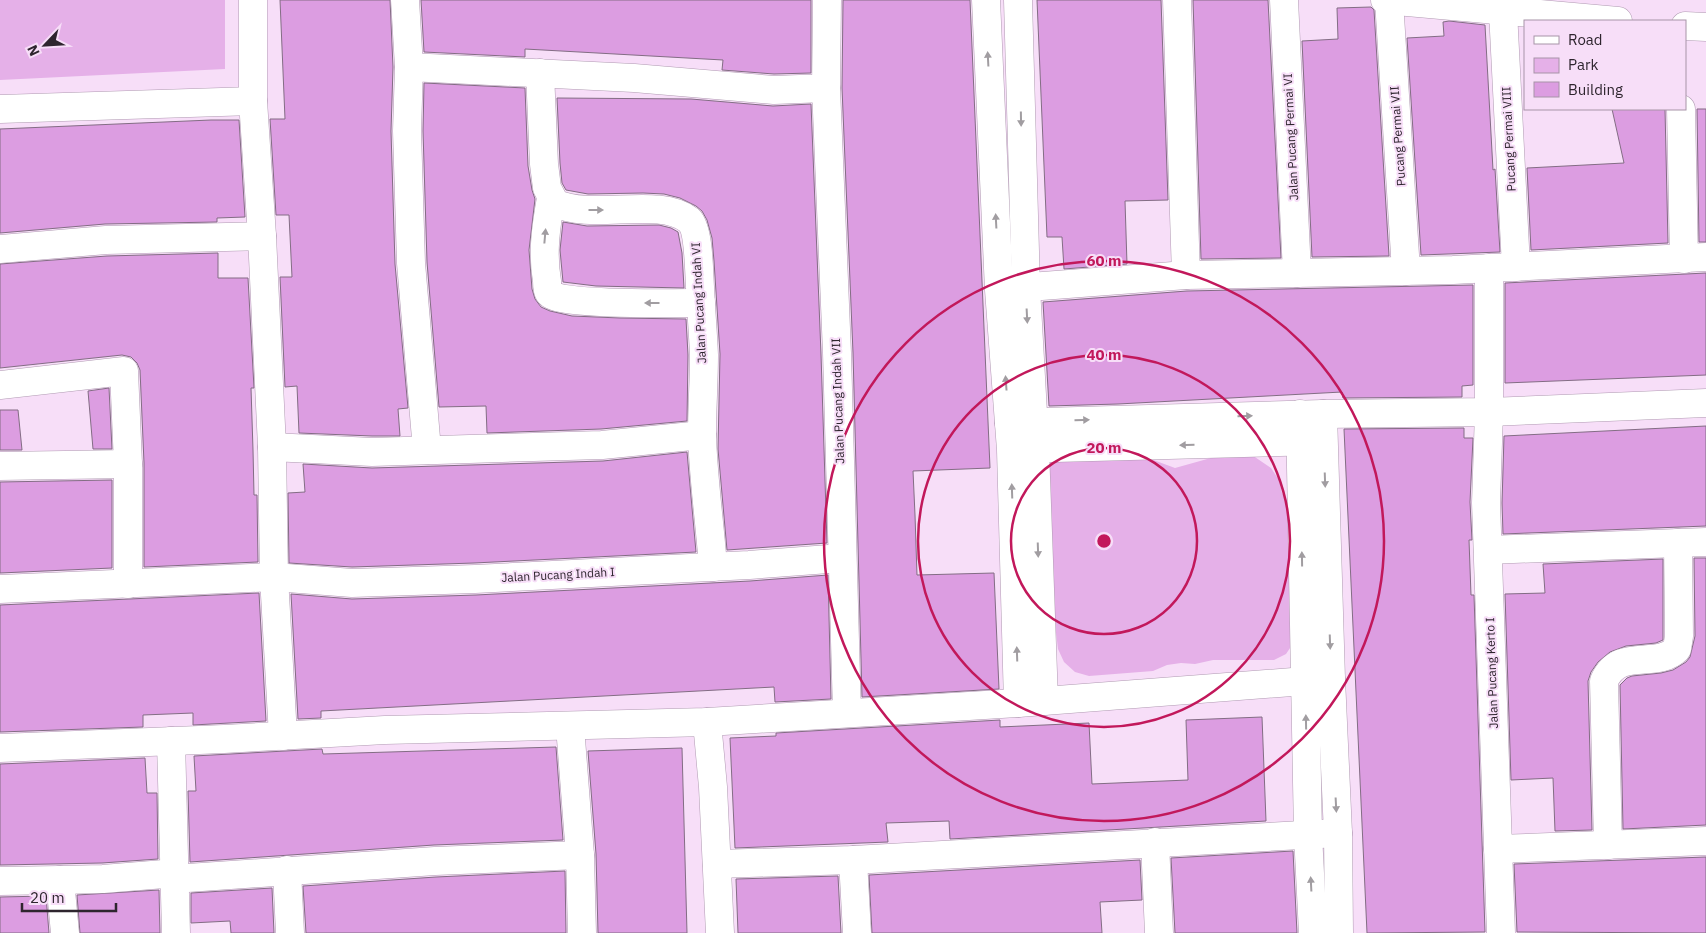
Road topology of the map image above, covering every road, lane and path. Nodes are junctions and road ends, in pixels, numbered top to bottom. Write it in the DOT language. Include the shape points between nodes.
graph roads {
  1 [pos="253,0"];
  2 [pos="405,0"];
  3 [pos="827,0"];
  4 [pos="986,0"];
  5 [pos="1018,0"];
  6 [pos="1177,0"];
  7 [pos="1284,0"];
  8 [pos="1385,0"];
  9 [pos="1389,0"];
  10 [pos="1503,11"];
  11 [pos="1606,20"];
  12 [pos="1686,26"];
  13 [pos="1706,27"];
  14 [pos="409,67"];
  15 [pos="540,73"];
  16 [pos="826,88"];
  17 [pos="253,101"];
  18 [pos="0,109"];
  19 [pos="1681,110"];
  20 [pos="551,198"];
  21 [pos="262,236"];
  22 [pos="0,249"];
  23 [pos="1695,258"];
  24 [pos="1516,267"];
  25 [pos="1489,268"];
  26 [pos="1406,271"];
  27 [pos="1298,273"];
  28 [pos="1186,275"];
  29 [pos="1012,289"];
  30 [pos="701,303"];
  31 [pos="0,385"];
  32 [pos="1706,403"];
  33 [pos="1489,412"];
  34 [pos="1311,414"];
  35 [pos="1021,422"];
  36 [pos="702,436"];
  37 [pos="1312,442"];
  38 [pos="272,447"];
  39 [pos="1023,449"];
  40 [pos="427,450"];
  41 [pos="128,464"];
  42 [pos="0,466"];
  43 [pos="1706,542"];
  44 [pos="1678,543"];
  45 [pos="1488,550"];
  46 [pos="842,558"];
  47 [pos="713,567"];
  48 [pos="274,577"];
  49 [pos="128,584"];
  50 [pos="0,590"];
  51 [pos="1318,680"];
  52 [pos="1031,702"];
  53 [pos="847,713"];
  54 [pos="707,722"];
  55 [pos="570,726"];
  56 [pos="283,736"];
  57 [pos="172,741"];
  58 [pos="0,748"];
  59 [pos="1338,833"];
  60 [pos="1308,834"];
  61 [pos="1706,841"];
  62 [pos="1155,842"];
  63 [pos="1608,844"];
  64 [pos="1498,849"];
  65 [pos="580,855"];
  66 [pos="853,860"];
  67 [pos="717,864"];
  68 [pos="287,870"];
  69 [pos="173,879"];
  70 [pos="60,880"];
  71 [pos="0,881"];
  72 [pos="65,933"];
  73 [pos="176,933"];
  74 [pos="290,933"];
  75 [pos="582,933"];
  76 [pos="720,933"];
  77 [pos="857,933"];
  78 [pos="1158,933"];
  79 [pos="1313,933"];
  80 [pos="1339,933"];
  81 [pos="1501,933"];
  1 -- 17 [label="street"];
  2 -- 14 [label="street"];
  3 -- 16 [label="street, Jalan Pucang Indah VII"];
  29 -- 4 [label="street, one-way"];
  5 -- 29 [label="street, one-way"];
  6 -- 28 [label="street"];
  7 -- 27 [label="street, Jalan Pucang Permai VI"];
  8 -- 9 [label="street"];
  9 -- 10 [label="street"];
  9 -- 26 [label="street, Pucang Permai VII"];
  10 -- 11 [label="street"];
  10 -- 24 [label="street, Pucang Permai VIII"];
  12 -- 13 [label="street"];
  14 -- 15 [label="street"];
  14 -- 40 [label="street" via="407,131 411,263"];
  15 -- 16 [label="street" via="774,90"];
  15 -- 20 [label="street" via="544,164"];
  16 -- 46 [label="street, Jalan Pucang Indah VII"];
  17 -- 18 [label="street"];
  17 -- 21 [label="street"];
  19 -- 23 [label="street"];
  20 -- 30 [label="street, Jalan Pucang Indah VI, one-way" via="555,204 571,210 650,209 672,213 689,221 697,242"];
  30 -- 20 [label="street, one-way" via="593,301 552,296 548,292 545,271 544,238"];
  21 -- 22 [label="street" via="106,240"];
  21 -- 38 [label="street"];
  23 -- 24 [label="street"];
  24 -- 25 [label="street"];
  25 -- 26 [label="street"];
  25 -- 33 [label="street, Jalan Pucang Kerto I"];
  26 -- 27 [label="street"];
  27 -- 28 [label="street"];
  28 -- 29 [label="street"];
  29 -- 35 [label="street"];
  30 -- 36 [label="street, Jalan Pucang Indah VI" via="704,355"];
  31 -- 41 [label="street" via="124,371"];
  32 -- 33 [label="street"];
  33 -- 34 [label="street"];
  33 -- 45 [label="street, Jalan Pucang Kerto I"];
  35 -- 34 [label="street, one-way"];
  34 -- 37 [label="street"];
  35 -- 39 [label="street"];
  36 -- 40 [label="street" via="602,445"];
  36 -- 47 [label="street, Jalan Pucang Indah VI"];
  37 -- 39 [label="street, one-way"];
  37 -- 51 [label="street"];
  38 -- 40 [label="street" via="372,452"];
  38 -- 48 [label="street"];
  39 -- 52 [label="street"];
  41 -- 42 [label="street"];
  41 -- 49 [label="street"];
  43 -- 44 [label="street"];
  44 -- 45 [label="street"];
  44 -- 63 [label="street" via="1677,649 1665,657 1621,662 1604,681"];
  45 -- 64 [label="street, Jalan Pucang Kerto I"];
  46 -- 47 [label="street, Jalan Pucang Indah I"];
  46 -- 53 [label="street, Jalan Pucang Indah VII"];
  47 -- 48 [label="street, Jalan Pucang Indah I" via="352,583"];
  48 -- 49 [label="street, Jalan Pucang Indah I"];
  48 -- 56 [label="street"];
  49 -- 50 [label="street, Jalan Pucang Indah I"];
  51 -- 52 [label="street"];
  51 -- 59 [label="street, one-way"];
  60 -- 51 [label="street, one-way"];
  52 -- 53 [label="street"];
  53 -- 54 [label="street"];
  54 -- 55 [label="street"];
  54 -- 67 [label="street"];
  55 -- 56 [label="street"];
  55 -- 65 [label="street"];
  56 -- 57 [label="street"];
  57 -- 58 [label="street"];
  57 -- 69 [label="street"];
  59 -- 60 [label="street"];
  59 -- 80 [label="street"];
  60 -- 62 [label="street"];
  79 -- 60 [label="street, one-way"];
  61 -- 63 [label="street"];
  62 -- 66 [label="street"];
  62 -- 78 [label="street"];
  63 -- 64 [label="street"];
  64 -- 81 [label="street, Jalan Pucang Kerto I"];
  65 -- 68 [label="street"];
  65 -- 75 [label="street"];
  66 -- 67 [label="street"];
  66 -- 77 [label="street"];
  67 -- 76 [label="street"];
  68 -- 69 [label="street"];
  68 -- 74 [label="street"];
  69 -- 70 [label="street" via="164,874"];
  69 -- 73 [label="street"];
  70 -- 71 [label="street"];
  70 -- 72 [label="street"];
}
